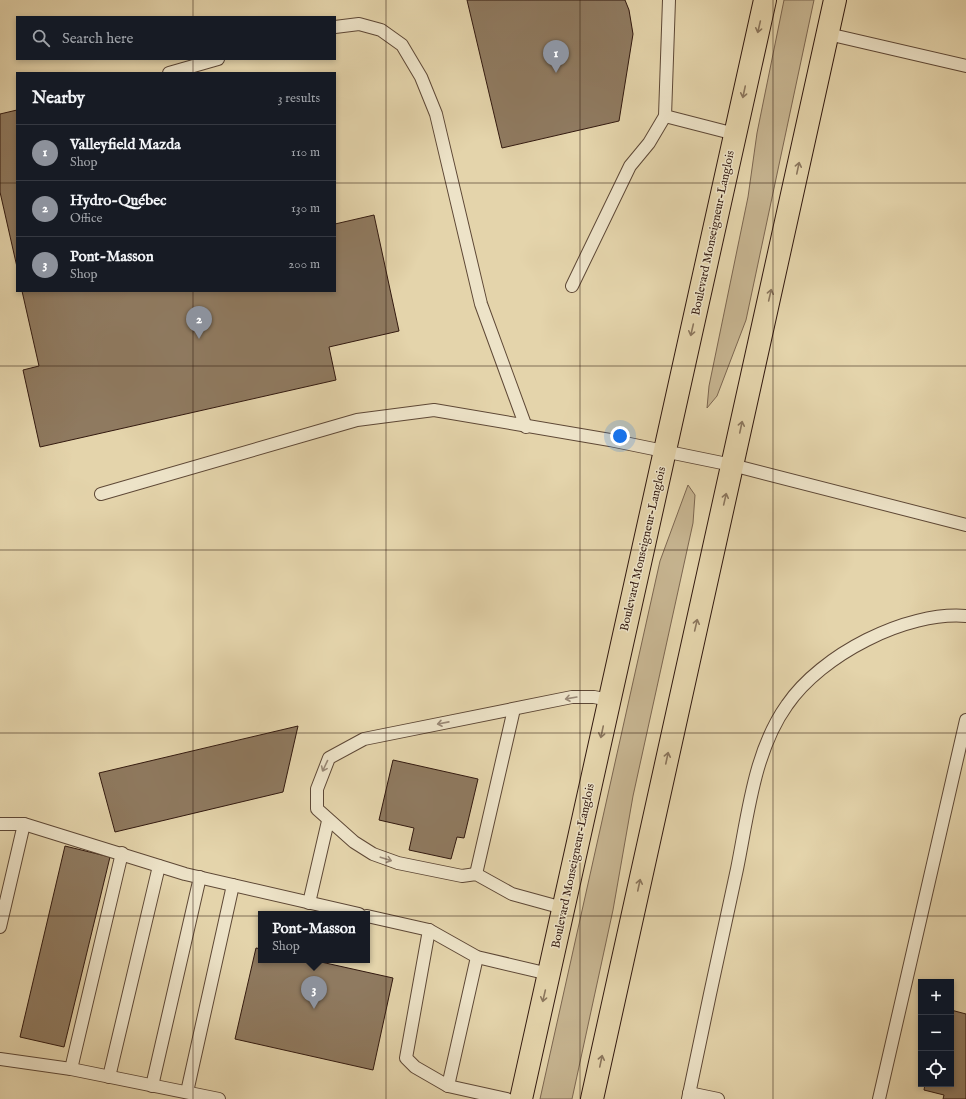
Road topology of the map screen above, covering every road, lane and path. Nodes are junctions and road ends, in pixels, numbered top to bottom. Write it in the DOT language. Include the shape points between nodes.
graph roads {
  1 [pos="669,0"];
  2 [pos="765,0"];
  3 [pos="835,0"];
  4 [pos="336,27"];
  5 [pos="828,34"];
  6 [pos="214,60"];
  7 [pos="966,66"];
  8 [pos="172,72"];
  9 [pos="664,116"];
  10 [pos="735,134"];
  11 [pos="572,286"];
  12 [pos="526,427"];
  13 [pos="665,450"];
  14 [pos="732,465"];
  15 [pos="101,494"];
  16 [pos="966,525"];
  17 [pos="966,616"];
  18 [pos="609,700"];
  19 [pos="514,709"];
  20 [pos="966,720"];
  21 [pos="328,821"];
  22 [pos="0,824"];
  23 [pos="24,824"];
  24 [pos="122,853"];
  25 [pos="159,866"];
  26 [pos="476,874"];
  27 [pos="200,878"];
  28 [pos="233,885"];
  29 [pos="309,903"];
  30 [pos="563,908"];
  31 [pos="345,911"];
  32 [pos="370,917"];
  33 [pos="0,927"];
  34 [pos="429,930"];
  35 [pos="477,957"];
  36 [pos="549,974"];
  37 [pos="0,1059"];
  38 [pos="70,1068"];
  39 [pos="109,1077"];
  40 [pos="152,1086"];
  41 [pos="448,1086"];
  42 [pos="187,1092"];
  43 [pos="689,1096"];
  44 [pos="219,1099"];
  45 [pos="507,1099"];
  46 [pos="521,1099"];
  47 [pos="592,1099"];
  48 [pos="718,1099"];
  49 [pos="879,1099"];
  1 -- 9 [label="lane"];
  2 -- 10 [label="highway, Boulevard Monseigneur-Langlois, one-way"];
  3 -- 5 [label="highway"];
  4 -- 12 [label="lane" via="358,24 381,30 402,45 421,77 436,114 481,304"];
  5 -- 7 [label="lane"];
  14 -- 5 [label="highway, one-way"];
  6 -- 8 [label="lane"];
  9 -- 10 [label="lane"];
  9 -- 11 [label="lane" via="649,143 630,166"];
  10 -- 13 [label="highway, Boulevard Monseigneur-Langlois, one-way"];
  12 -- 13 [label="lane"];
  12 -- 15 [label="lane" via="434,410 357,420"];
  13 -- 14 [label="lane"];
  13 -- 18 [label="highway, Boulevard Monseigneur-Langlois"];
  14 -- 16 [label="lane"];
  47 -- 14 [label="highway, one-way"];
  17 -- 43 [label="lane" via="928,618 877,635 830,662 787,704 775,727 756,780"];
  18 -- 19 [label="lane, one-way" via="594,696 572,697"];
  18 -- 30 [label="highway, Boulevard Monseigneur-Langlois, one-way"];
  19 -- 21 [label="lane, one-way" via="364,739 329,758 317,789 317,809"];
  19 -- 26 [label="lane"];
  20 -- 49 [label="lane"];
  21 -- 26 [label="lane, one-way" via="373,854 398,863 462,876"];
  21 -- 29 [label="lane"];
  22 -- 23 [label="lane"];
  23 -- 24 [label="lane"];
  23 -- 33 [label="lane"];
  24 -- 25 [label="lane"];
  24 -- 38 [label="lane"];
  25 -- 27 [label="lane"];
  25 -- 39 [label="lane"];
  26 -- 30 [label="lane" via="512,894"];
  27 -- 28 [label="lane"];
  27 -- 40 [label="lane"];
  28 -- 29 [label="lane"];
  28 -- 42 [label="lane"];
  29 -- 31 [label="lane"];
  30 -- 36 [label="highway, Boulevard Monseigneur-Langlois"];
  32 -- 34 [label="lane"];
  34 -- 35 [label="lane"];
  34 -- 41 [label="lane" via="406,1058 415,1067"];
  35 -- 36 [label="lane"];
  35 -- 41 [label="lane"];
  36 -- 46 [label="highway, Boulevard Monseigneur-Langlois, one-way"];
  37 -- 38 [label="lane"];
  38 -- 39 [label="lane"];
  39 -- 40 [label="lane"];
  40 -- 42 [label="lane"];
  41 -- 45 [label="lane"];
  42 -- 44 [label="lane"];
  43 -- 48 [label="lane"];
}
